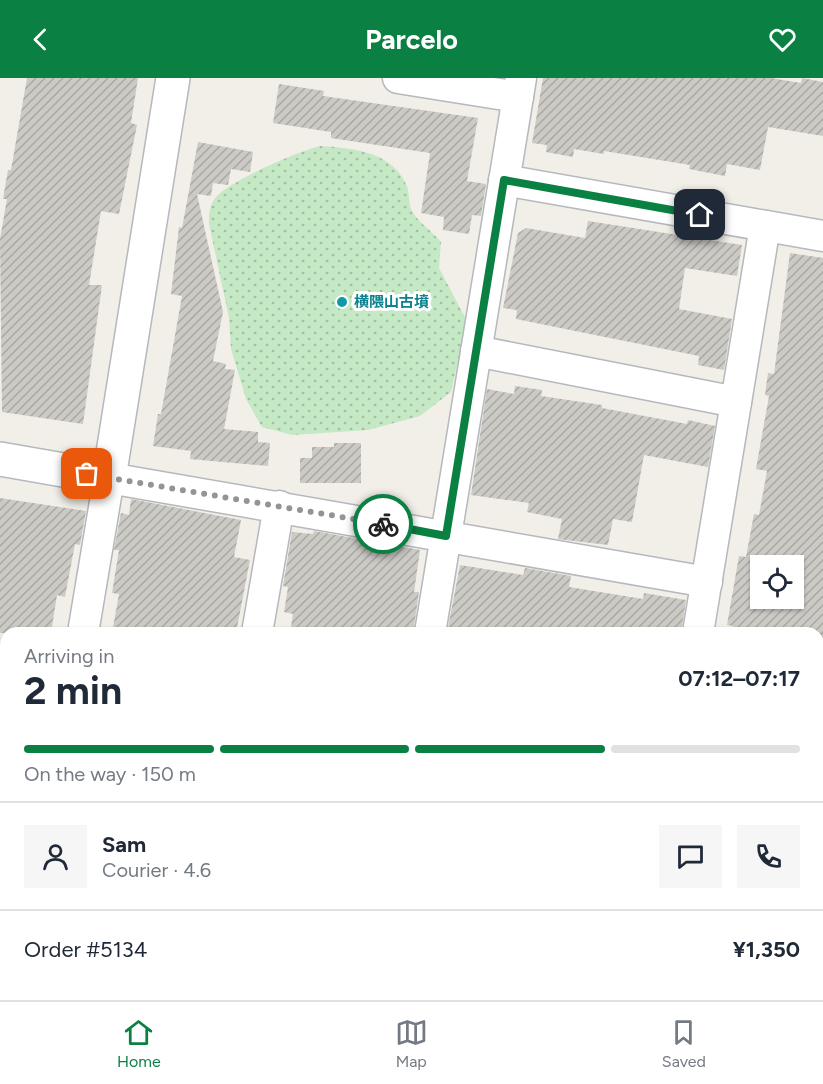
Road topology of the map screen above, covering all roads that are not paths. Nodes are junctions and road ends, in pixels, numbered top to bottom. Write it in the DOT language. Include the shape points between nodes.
graph roads {
  1 [pos="172,78"];
  2 [pos="398,78"];
  3 [pos="520,87"];
  4 [pos="504,180"];
  5 [pos="765,226"];
  6 [pos="823,236"];
  7 [pos="476,351"];
  8 [pos="736,402"];
  9 [pos="0,459"];
  10 [pos="109,478"];
  11 [pos="279,506"];
  12 [pos="446,536"];
  13 [pos="707,582"];
  14 [pos="84,627"];
  15 [pos="258,627"];
  16 [pos="431,627"];
  17 [pos="699,627"];
  1 -- 10 [label="street"];
  2 -- 3 [label="street"];
  3 -- 4 [label="street"];
  4 -- 5 [label="street"];
  4 -- 7 [label="street"];
  5 -- 6 [label="street"];
  5 -- 8 [label="street"];
  7 -- 8 [label="street"];
  7 -- 12 [label="street"];
  8 -- 13 [label="street"];
  9 -- 10 [label="street"];
  10 -- 11 [label="street"];
  10 -- 14 [label="street"];
  11 -- 12 [label="street"];
  11 -- 15 [label="street"];
  12 -- 13 [label="street"];
  12 -- 16 [label="street"];
  13 -- 17 [label="street"];
}
